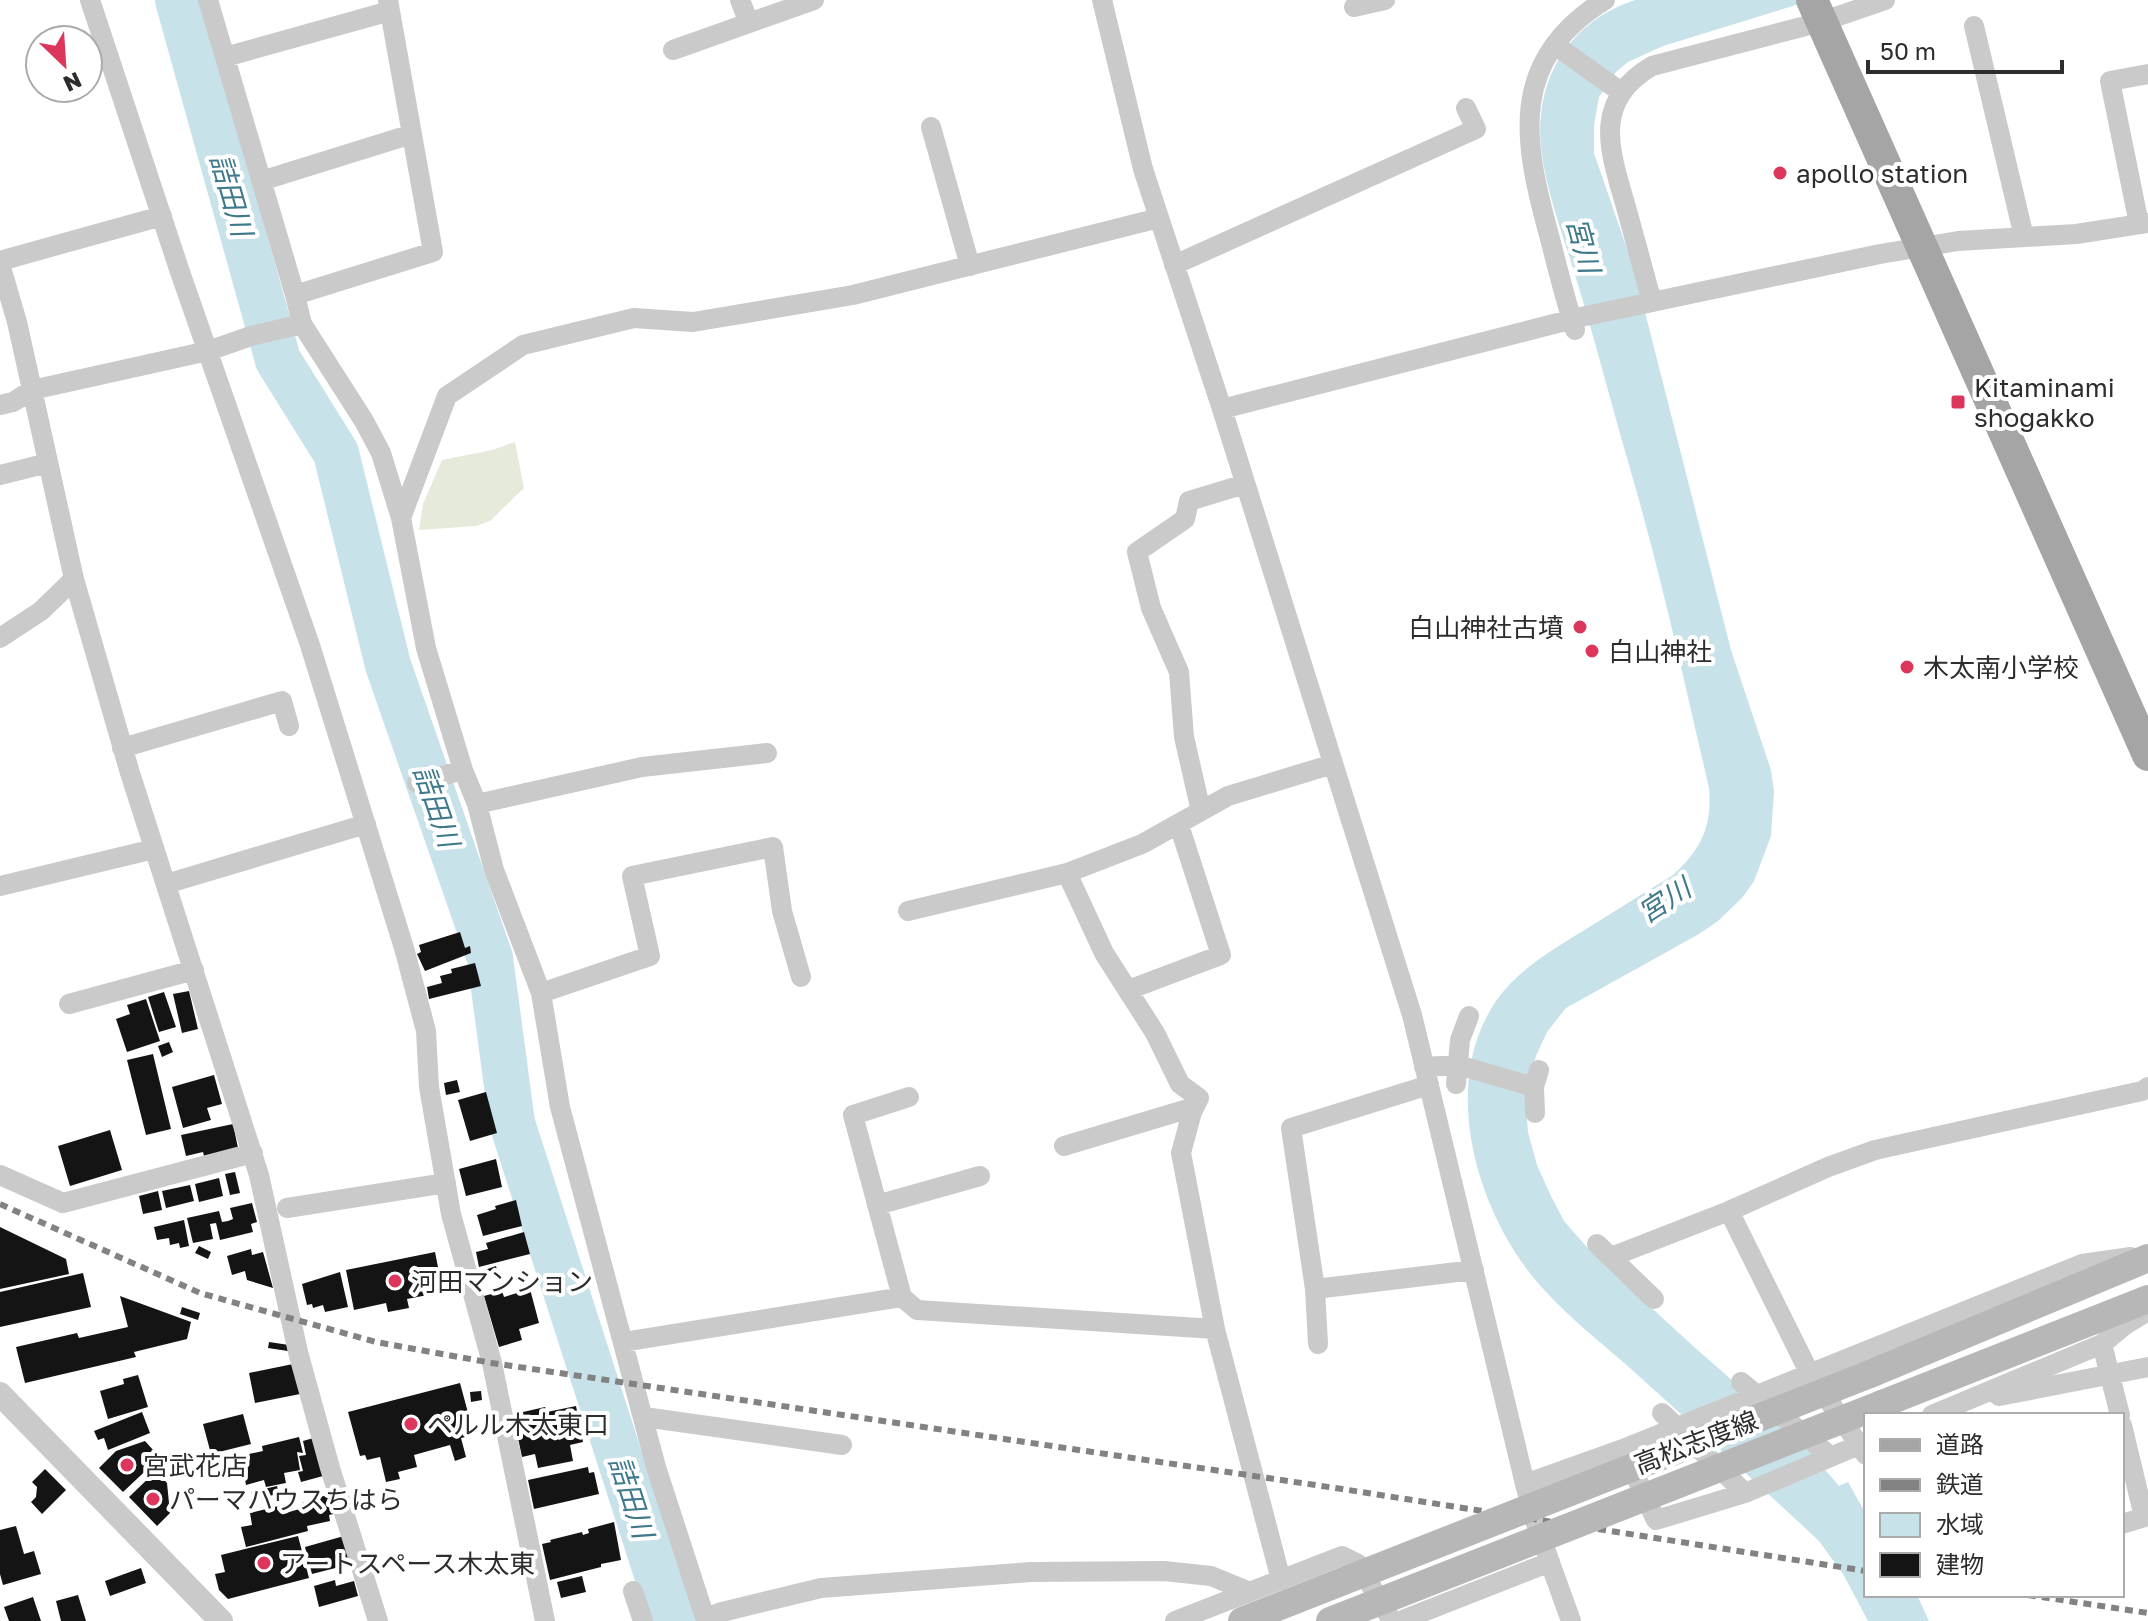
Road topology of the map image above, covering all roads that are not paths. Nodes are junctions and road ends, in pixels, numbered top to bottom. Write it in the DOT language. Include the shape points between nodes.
graph roads {
  1 [pos="90,0"];
  2 [pos="208,0"];
  3 [pos="740,0"];
  4 [pos="814,0"];
  5 [pos="1102,0"];
  6 [pos="1385,0"];
  7 [pos="1605,0"];
  8 [pos="1885,0"];
  9 [pos="389,6"];
  10 [pos="1354,7"];
  11 [pos="1576,8"];
  12 [pos="1817,12"];
  13 [pos="749,23"];
  14 [pos="1974,26"];
  15 [pos="1558,47"];
  16 [pos="673,50"];
  17 [pos="225,57"];
  18 [pos="2148,74"];
  19 [pos="1618,89"];
  20 [pos="1466,108"];
  21 [pos="931,127"];
  22 [pos="412,134"];
  23 [pos="261,181"];
  24 [pos="162,216"];
  25 [pos="1159,218"];
  26 [pos="2144,224"];
  27 [pos="2024,237"];
  28 [pos="1921,247"];
  29 [pos="0,262"];
  30 [pos="1174,265"];
  31 [pos="970,266"];
  32 [pos="295,295"];
  33 [pos="1649,302"];
  34 [pos="1576,322"];
  35 [pos="302,324"];
  36 [pos="208,351"];
  37 [pos="32,390"];
  38 [pos="0,405"];
  39 [pos="1222,409"];
  40 [pos="48,463"];
  41 [pos="0,475"];
  42 [pos="1245,484"];
  43 [pos="401,518"];
  44 [pos="74,579"];
  45 [pos="0,638"];
  46 [pos="289,726"];
  47 [pos="122,748"];
  48 [pos="767,753"];
  49 [pos="2148,755"];
  50 [pos="1333,764"];
  51 [pos="463,770"];
  52 [pos="417,783"];
  53 [pos="477,804"];
  54 [pos="1201,811"];
  55 [pos="366,824"];
  56 [pos="1179,825"];
  57 [pos="154,849"];
  58 [pos="1067,873"];
  59 [pos="166,884"];
  60 [pos="0,886"];
  61 [pos="908,911"];
  62 [pos="194,970"];
  63 [pos="801,977"];
  64 [pos="1128,990"];
  65 [pos="541,993"];
  66 [pos="69,1004"];
  67 [pos="1469,1016"];
  68 [pos="1460,1072"];
  69 [pos="1427,1076"];
  70 [pos="2148,1087"];
  71 [pos="909,1097"];
  72 [pos="1194,1107"];
  73 [pos="1535,1113"];
  74 [pos="1064,1146"];
  75 [pos="253,1153"];
  76 [pos="0,1175"];
  77 [pos="980,1176"];
  78 [pos="446,1183"];
  79 [pos="877,1205"];
  80 [pos="287,1208"];
  81 [pos="1729,1211"];
  82 [pos="2148,1256"];
  83 [pos="1474,1270"];
  84 [pos="1315,1289"];
  85 [pos="902,1297"];
  86 [pos="1654,1299"];
  87 [pos="2148,1299"];
  88 [pos="2148,1311"];
  89 [pos="1215,1329"];
  90 [pos="623,1342"];
  91 [pos="1318,1344"];
  92 [pos="2102,1344"];
  93 [pos="2148,1367"];
  94 [pos="1809,1372"];
  95 [pos="2110,1376"];
  96 [pos="1748,1388"];
  97 [pos="0,1394"];
  98 [pos="1961,1403"];
  99 [pos="1937,1413"];
  100 [pos="2119,1413"];
  101 [pos="644,1417"];
  102 [pos="1669,1420"];
  103 [pos="2124,1433"];
  104 [pos="842,1445"];
  105 [pos="1864,1447"];
  106 [pos="1623,1449"];
  107 [pos="1830,1456"];
  108 [pos="1525,1484"];
  109 [pos="1745,1493"];
  110 [pos="2146,1516"];
  111 [pos="2124,1523"];
  112 [pos="1550,1562"];
  113 [pos="1281,1580"];
  114 [pos="633,1591"];
  115 [pos="1250,1592"];
  116 [pos="706,1620"];
  117 [pos="221,1621"];
  118 [pos="378,1621"];
  119 [pos="545,1621"];
  120 [pos="643,1621"];
  121 [pos="1175,1621"];
  122 [pos="1242,1621"];
  123 [pos="1330,1621"];
  124 [pos="1392,1621"];
  125 [pos="1400,1621"];
  126 [pos="1571,1621"];
  1 -- 24 [label="street"];
  2 -- 17 [label="street"];
  3 -- 13 [label="street"];
  4 -- 13 [label="street"];
  5 -- 25 [label="street"];
  6 -- 10 [label="street"];
  7 -- 11 [label="street"];
  8 -- 12 [label="street"];
  9 -- 17 [label="street"];
  9 -- 22 [label="street"];
  11 -- 15 [label="street"];
  12 -- 19 [label="street" via="1652,66"];
  12 -- 28 [label="main road"];
  13 -- 16 [label="street"];
  14 -- 27 [label="street"];
  15 -- 19 [label="street"];
  15 -- 34 [label="street" via="1534,89 1528,132 1534,181"];
  17 -- 23 [label="street"];
  18 -- 26 [label="street" via="2110,81"];
  19 -- 33 [label="street" via="1610,124 1611,154"];
  20 -- 30 [label="street" via="1476,129"];
  21 -- 31 [label="street"];
  22 -- 23 [label="street"];
  22 -- 32 [label="street" via="433,252"];
  23 -- 32 [label="street"];
  24 -- 29 [label="street"];
  24 -- 36 [label="street"];
  25 -- 30 [label="street"];
  25 -- 31 [label="street"];
  26 -- 27 [label="street"];
  27 -- 28 [label="street"];
  28 -- 33 [label="street"];
  28 -- 49 [label="main road"];
  29 -- 37 [label="street"];
  30 -- 39 [label="street"];
  31 -- 43 [label="street" via="853,295 693,322 634,318 523,345 447,396"];
  32 -- 35 [label="street"];
  33 -- 34 [label="street"];
  34 -- 39 [label="street"];
  35 -- 36 [label="street"];
  35 -- 43 [label="street" via="381,453"];
  36 -- 37 [label="street"];
  36 -- 55 [label="street"];
  37 -- 38 [label="street"];
  37 -- 40 [label="street"];
  39 -- 42 [label="street"];
  40 -- 41 [label="street"];
  40 -- 44 [label="street"];
  42 -- 50 [label="street"];
  42 -- 54 [label="street" via="1189,501 1185,519 1137,552 1151,608 1179,672 1184,737"];
  43 -- 51 [label="street" via="426,648"];
  44 -- 45 [label="street" via="41,611"];
  44 -- 47 [label="street"];
  46 -- 47 [label="street" via="282,701"];
  47 -- 57 [label="street"];
  48 -- 53 [label="street" via="642,767"];
  50 -- 54 [label="street" via="1228,796"];
  50 -- 69 [label="street"];
  51 -- 52 [label="street"];
  51 -- 53 [label="street"];
  53 -- 65 [label="street" via="494,870"];
  54 -- 56 [label="street"];
  55 -- 59 [label="street"];
  55 -- 78 [label="street" via="426,1031 429,1087"];
  56 -- 58 [label="street"];
  56 -- 64 [label="street" via="1221,955"];
  57 -- 59 [label="street"];
  57 -- 60 [label="street"];
  58 -- 61 [label="street"];
  58 -- 64 [label="street" via="1104,953"];
  59 -- 62 [label="street"];
  62 -- 66 [label="street"];
  62 -- 75 [label="street"];
  63 -- 65 [label="street" via="782,911 773,847 632,876 650,956"];
  64 -- 72 [label="street" via="1180,1084 1199,1098"];
  65 -- 90 [label="street" via="560,1107"];
  67 -- 68 [label="street" via="1460,1040"];
  68 -- 69 [label="street"];
  68 -- 73 [label="street" via="1533,1080"];
  69 -- 83 [label="street"];
  69 -- 84 [label="street" via="1291,1128"];
  70 -- 81 [label="street" via="1875,1150"];
  71 -- 79 [label="street" via="853,1115"];
  72 -- 74 [label="street"];
  72 -- 89 [label="street" via="1181,1153"];
  75 -- 76 [label="street" via="63,1203"];
  75 -- 118 [label="street" via="298,1352"];
  77 -- 79 [label="street"];
  78 -- 80 [label="street"];
  78 -- 119 [label="street" via="492,1363"];
  79 -- 85 [label="street"];
  81 -- 86 [label="street" via="1604,1250"];
  81 -- 94 [label="street"];
  82 -- 94 [label="street" via="2082,1264"];
  82 -- 122 [label="main road, 高松志度線, bridge" via="1870,1374"];
  83 -- 84 [label="street"];
  83 -- 108 [label="street"];
  84 -- 91 [label="street"];
  85 -- 89 [label="street" via="917,1310"];
  85 -- 90 [label="street"];
  87 -- 123 [label="main road, 高松志度線, bridge"];
  88 -- 92 [label="street"];
  89 -- 113 [label="street"];
  90 -- 101 [label="street"];
  92 -- 95 [label="street"];
  92 -- 98 [label="street"];
  93 -- 95 [label="street"];
  94 -- 96 [label="street"];
  94 -- 105 [label="street"];
  95 -- 98 [label="street"];
  95 -- 100 [label="street"];
  96 -- 102 [label="street"];
  96 -- 107 [label="street"];
  97 -- 117 [label="street"];
  98 -- 99 [label="street"];
  101 -- 104 [label="street"];
  101 -- 116 [label="street"];
  102 -- 106 [label="street"];
  102 -- 109 [label="street"];
  103 -- 110 [label="street"];
  105 -- 107 [label="street"];
  106 -- 108 [label="street"];
  106 -- 109 [label="street" via="1656,1520"];
  107 -- 109 [label="street"];
  108 -- 112 [label="street"];
  110 -- 111 [label="street"];
  112 -- 125 [label="street"];
  112 -- 126 [label="street"];
  113 -- 115 [label="street"];
  113 -- 124 [label="street" via="1342,1556 1358,1564"];
  114 -- 120 [label="street"];
  115 -- 116 [label="street" via="1211,1576 1164,1571 1031,1572 821,1588"];
  115 -- 121 [label="street"];
}
